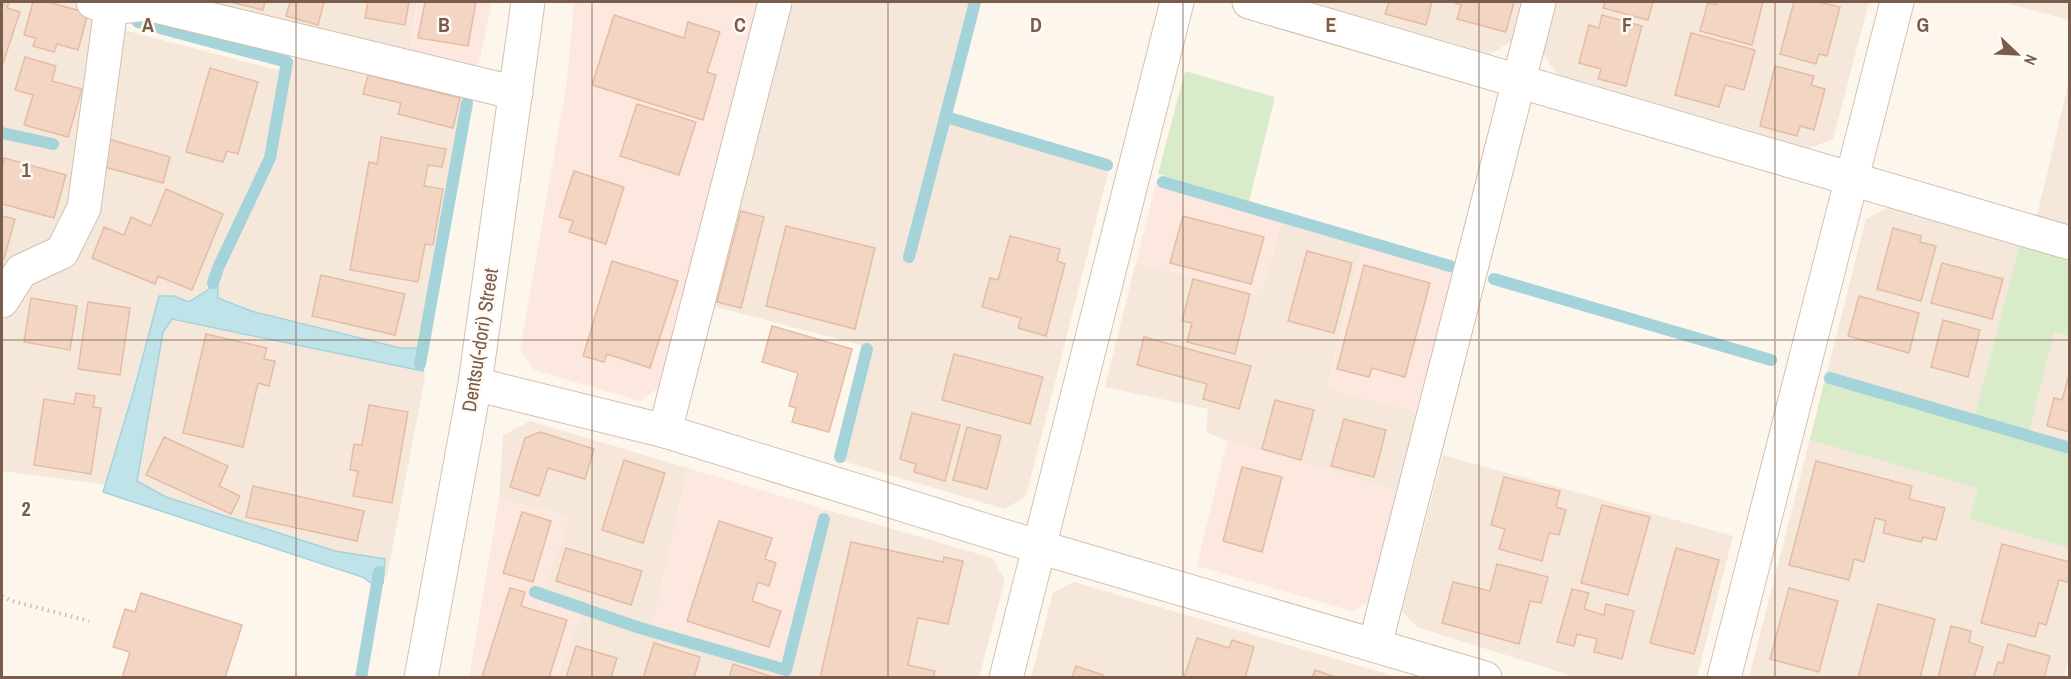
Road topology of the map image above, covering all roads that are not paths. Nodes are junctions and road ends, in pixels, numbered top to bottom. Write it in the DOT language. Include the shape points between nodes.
graph roads {
  1 [pos="528,2"];
  2 [pos="775,2"];
  3 [pos="1177,2"];
  4 [pos="1249,2"];
  5 [pos="1539,2"];
  6 [pos="1897,2"];
  7 [pos="147,3"];
  8 [pos="102,5"];
  9 [pos="1519,81"];
  10 [pos="516,93"];
  11 [pos="1851,179"];
  12 [pos="2070,243"];
  13 [pos="2,301"];
  14 [pos="475,384"];
  15 [pos="664,431"];
  16 [pos="1039,547"];
  17 [pos="1375,645"];
  18 [pos="421,678"];
  19 [pos="1006,678"];
  20 [pos="1485,678"];
  21 [pos="1724,678"];
  1 -- 10 [label="street, Dentsu(-dori) Street"];
  2 -- 15 [label="street"];
  3 -- 16 [label="street"];
  4 -- 9 [label="street"];
  5 -- 9 [label="street"];
  6 -- 11 [label="street"];
  7 -- 8 [label="street"];
  7 -- 10 [label="street"];
  8 -- 13 [label="street" via="84,208 62,252 21,271"];
  9 -- 11 [label="street"];
  9 -- 17 [label="street"];
  10 -- 14 [label="street, Dentsu(-dori) Street"];
  11 -- 12 [label="street"];
  11 -- 21 [label="street"];
  14 -- 15 [label="street"];
  14 -- 18 [label="street, Dentsu(-dori) Street"];
  15 -- 16 [label="street"];
  16 -- 17 [label="street"];
  16 -- 19 [label="street"];
  17 -- 20 [label="street"];
}
